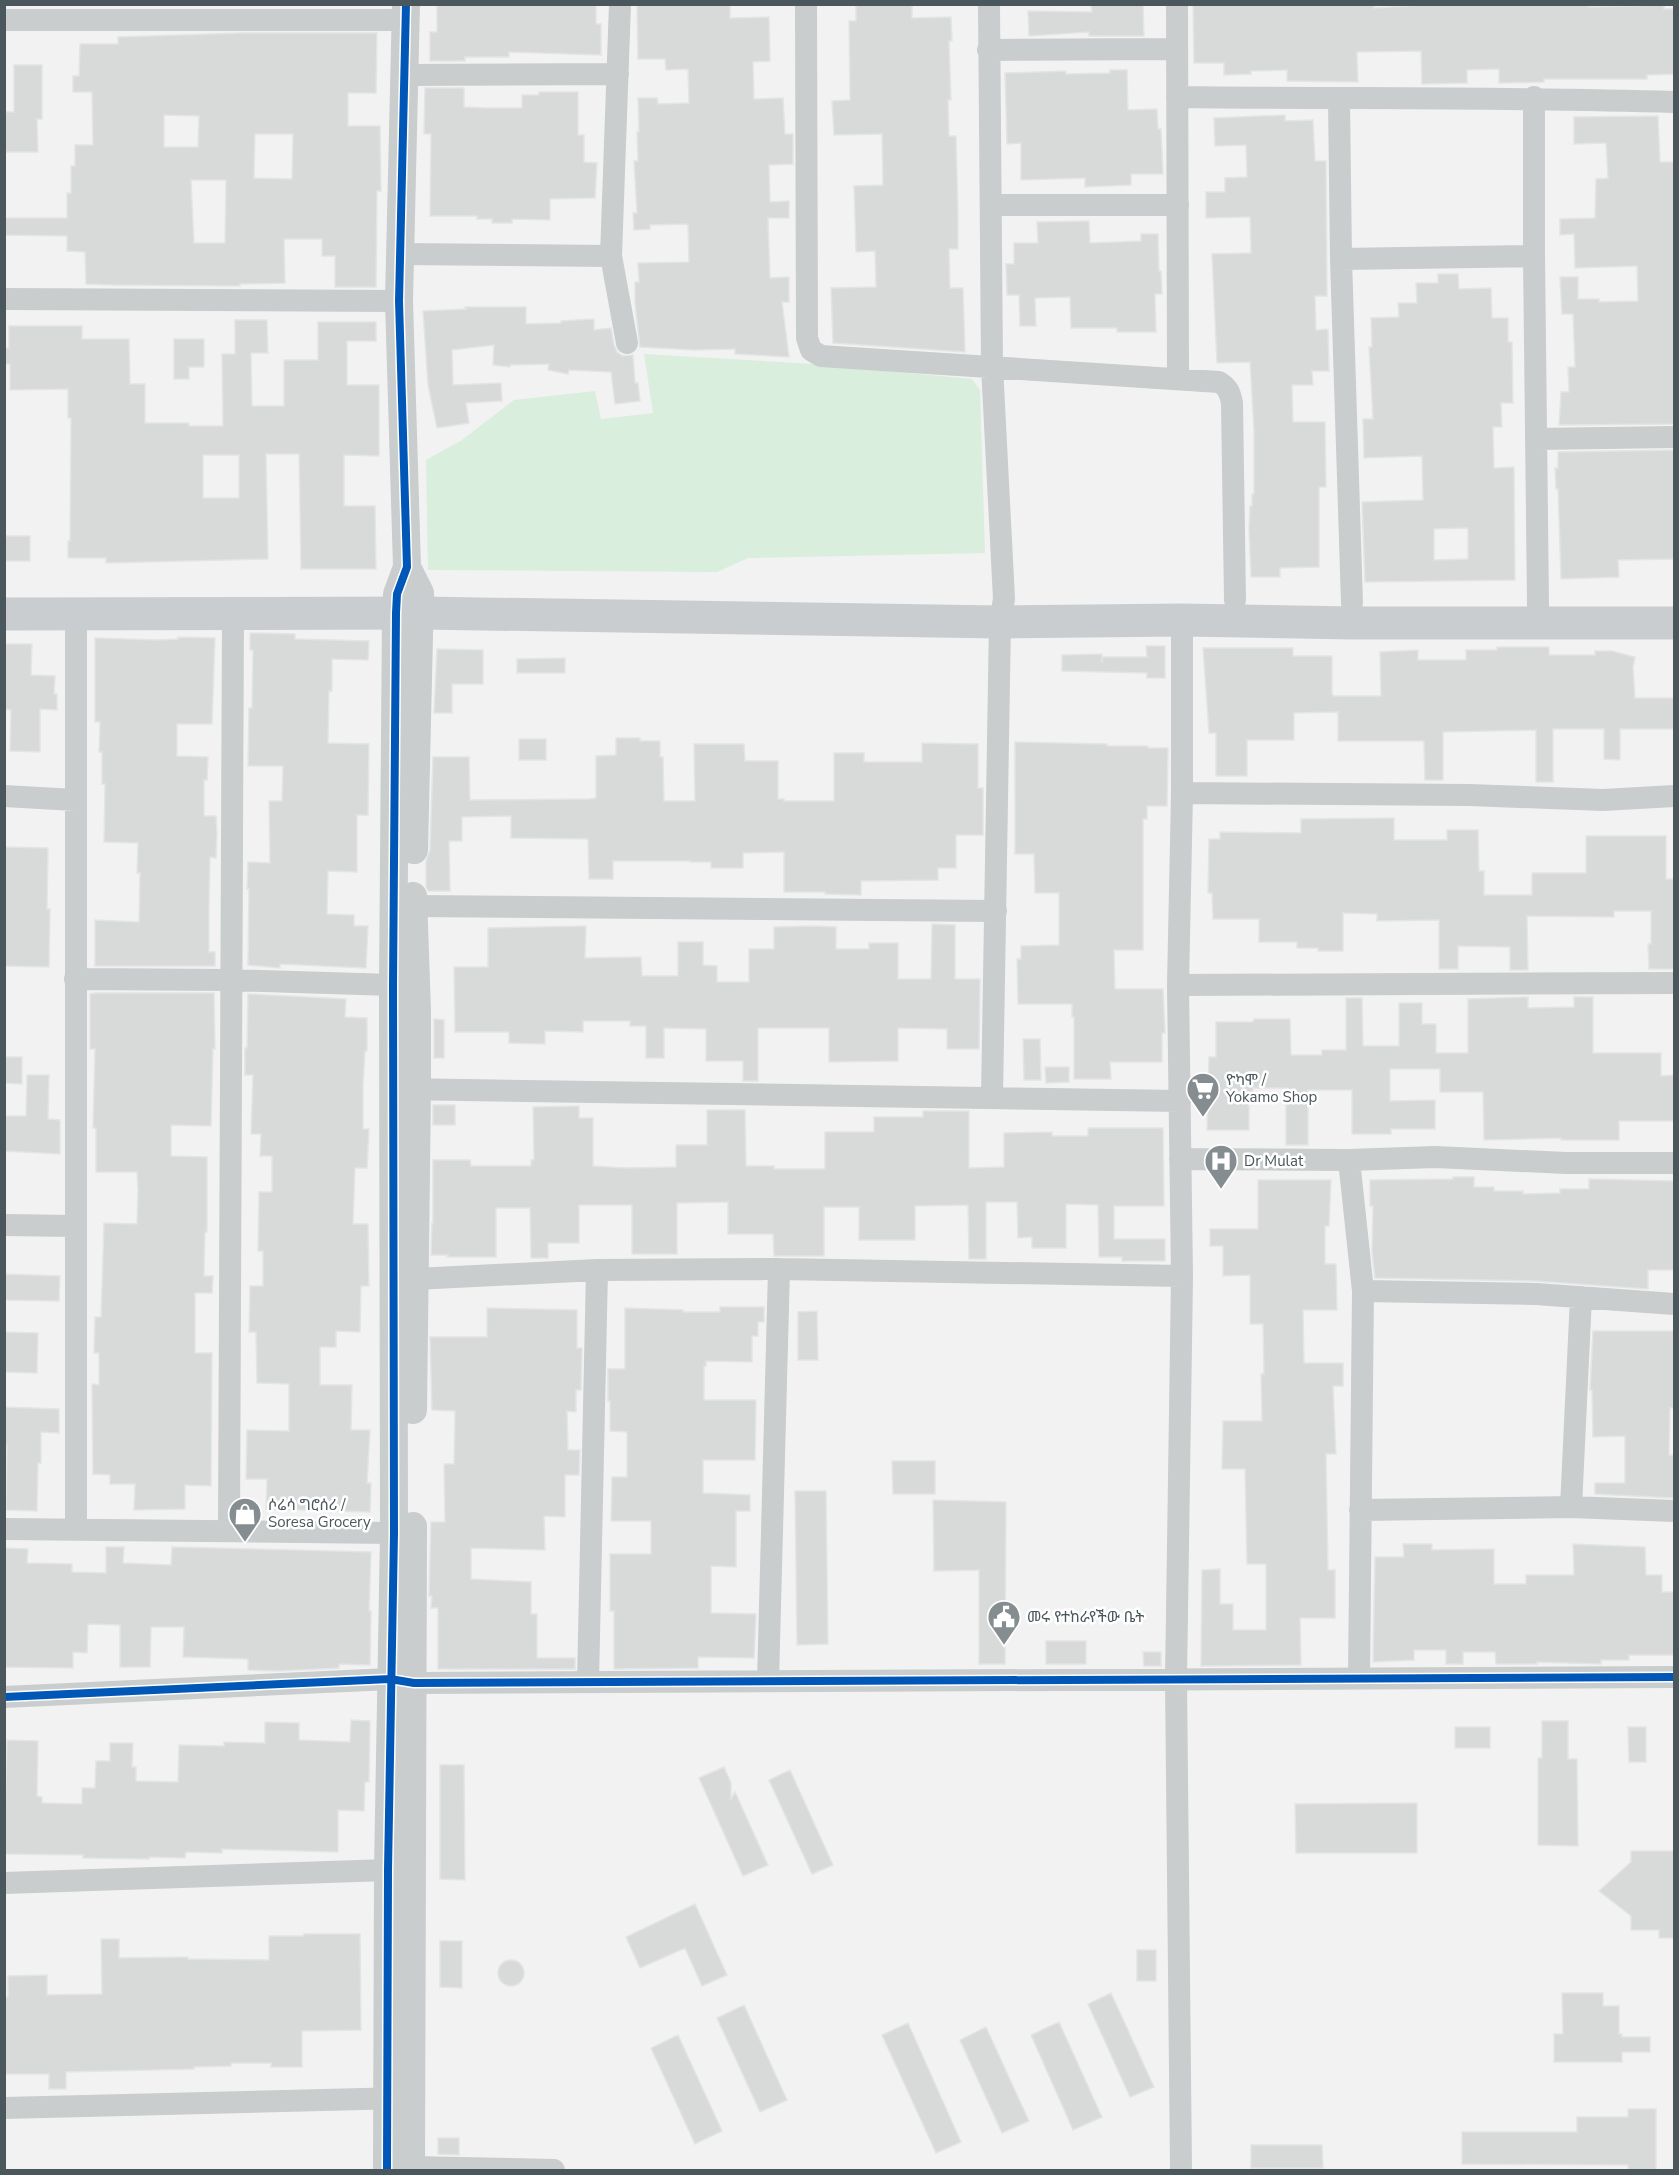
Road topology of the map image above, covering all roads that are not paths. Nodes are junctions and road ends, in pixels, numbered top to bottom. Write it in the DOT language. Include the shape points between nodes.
graph roads {
  1 [pos="620,4"];
  2 [pos="806,4"];
  3 [pos="989,4"];
  4 [pos="1177,4"];
  5 [pos="406,12"];
  6 [pos="4,20"];
  7 [pos="1176,49"];
  8 [pos="988,50"];
  9 [pos="618,74"];
  10 [pos="404,75"];
  11 [pos="1177,97"];
  12 [pos="1534,97"];
  13 [pos="1339,99"];
  14 [pos="1674,102"];
  15 [pos="1178,205"];
  16 [pos="992,206"];
  17 [pos="400,254"];
  18 [pos="611,256"];
  19 [pos="1534,256"];
  20 [pos="1341,259"];
  21 [pos="4,299"];
  22 [pos="399,301"];
  23 [pos="627,343"];
  24 [pos="992,366"];
  25 [pos="1178,380"];
  26 [pos="1674,437"];
  27 [pos="1536,439"];
  28 [pos="4,594"];
  29 [pos="408,596"];
  30 [pos="1235,600"];
  31 [pos="1352,603"];
  32 [pos="1674,603"];
  33 [pos="1538,605"];
  34 [pos="1002,611"];
  35 [pos="233,612"];
  36 [pos="4,614"];
  37 [pos="76,614"];
  38 [pos="1182,620"];
  39 [pos="1674,623"];
  40 [pos="1182,793"];
  41 [pos="4,796"];
  42 [pos="1674,796"];
  43 [pos="75,800"];
  44 [pos="412,906"];
  45 [pos="996,911"];
  46 [pos="75,979"];
  47 [pos="232,980"];
  48 [pos="1674,983"];
  49 [pos="393,985"];
  50 [pos="1178,985"];
  51 [pos="405,1089"];
  52 [pos="992,1097"];
  53 [pos="1180,1101"];
  54 [pos="1180,1159"];
  55 [pos="1349,1160"];
  56 [pos="1674,1163"];
  57 [pos="4,1225"];
  58 [pos="75,1226"];
  59 [pos="779,1269"];
  60 [pos="597,1270"];
  61 [pos="1182,1276"];
  62 [pos="415,1279"];
  63 [pos="1363,1291"];
  64 [pos="1581,1297"];
  65 [pos="1674,1304"];
  66 [pos="1570,1507"];
  67 [pos="1360,1510"];
  68 [pos="1674,1511"];
  69 [pos="4,1529"];
  70 [pos="76,1529"];
  71 [pos="229,1531"];
  72 [pos="394,1533"];
  73 [pos="1674,1677"];
  74 [pos="1359,1678"];
  75 [pos="1176,1679"];
  76 [pos="402,1681"];
  77 [pos="768,1681"];
  78 [pos="588,1682"];
  79 [pos="4,1697"];
  80 [pos="388,1870"];
  81 [pos="4,1883"];
  82 [pos="400,2098"];
  83 [pos="4,2108"];
  84 [pos="403,2169"];
  85 [pos="555,2170"];
  86 [pos="1181,2170"];
  1 -- 9 [label="street"];
  2 -- 24 [label="street" via="808,345 821,356"];
  3 -- 8 [label="street"];
  4 -- 7 [label="street"];
  5 -- 6 [label="street"];
  5 -- 10 [label="street"];
  7 -- 8 [label="street"];
  7 -- 11 [label="street"];
  8 -- 16 [label="street"];
  9 -- 10 [label="street"];
  9 -- 18 [label="street"];
  10 -- 17 [label="street"];
  11 -- 13 [label="street"];
  11 -- 15 [label="street"];
  12 -- 13 [label="street"];
  12 -- 14 [label="street"];
  12 -- 19 [label="street"];
  13 -- 20 [label="street"];
  15 -- 16 [label="street"];
  15 -- 25 [label="street"];
  16 -- 24 [label="street"];
  17 -- 18 [label="street"];
  17 -- 22 [label="street"];
  18 -- 23 [label="street"];
  19 -- 20 [label="street"];
  19 -- 27 [label="street"];
  20 -- 31 [label="street"];
  21 -- 22 [label="street"];
  22 -- 29 [label="street"];
  24 -- 25 [label="street"];
  24 -- 34 [label="street"];
  25 -- 30 [label="street" via="1219,382 1230,392 1233,403"];
  26 -- 27 [label="street"];
  27 -- 33 [label="street"];
  28 -- 29 [label="main road"];
  29 -- 34 [label="main road"];
  29 -- 35 [label="main road"];
  29 -- 44 [label="street"];
  29 -- 49 [label="street"];
  30 -- 31 [label="main road"];
  30 -- 34 [label="main road"];
  31 -- 33 [label="main road"];
  32 -- 33 [label="main road"];
  34 -- 38 [label="main road"];
  34 -- 45 [label="street"];
  35 -- 37 [label="main road"];
  35 -- 47 [label="street"];
  36 -- 37 [label="main road"];
  37 -- 43 [label="street"];
  38 -- 39 [label="main road"];
  38 -- 40 [label="street"];
  40 -- 42 [label="street" via="1603,800"];
  40 -- 50 [label="street"];
  41 -- 43 [label="street"];
  43 -- 46 [label="street"];
  44 -- 45 [label="street"];
  44 -- 51 [label="street" via="417,1011"];
  45 -- 52 [label="street"];
  46 -- 47 [label="street"];
  46 -- 58 [label="street"];
  47 -- 49 [label="street"];
  47 -- 71 [label="street"];
  48 -- 50 [label="street"];
  49 -- 51 [label="street"];
  50 -- 53 [label="street"];
  51 -- 52 [label="street"];
  51 -- 62 [label="street"];
  51 -- 72 [label="street"];
  52 -- 53 [label="street"];
  53 -- 54 [label="street"];
  54 -- 55 [label="street"];
  54 -- 61 [label="street"];
  55 -- 56 [label="street" via="1435,1157"];
  55 -- 63 [label="street"];
  57 -- 58 [label="street"];
  58 -- 70 [label="street"];
  59 -- 60 [label="street"];
  59 -- 61 [label="street"];
  59 -- 77 [label="street"];
  60 -- 62 [label="street"];
  60 -- 78 [label="street"];
  61 -- 75 [label="street"];
  62 -- 76 [label="street"];
  63 -- 64 [label="street"];
  63 -- 67 [label="street"];
  64 -- 65 [label="street"];
  64 -- 66 [label="street"];
  66 -- 67 [label="street"];
  66 -- 68 [label="street"];
  67 -- 74 [label="street"];
  69 -- 70 [label="street"];
  70 -- 71 [label="street"];
  71 -- 72 [label="street"];
  72 -- 76 [label="street"];
  73 -- 74 [label="street"];
  74 -- 75 [label="street"];
  75 -- 77 [label="street"];
  75 -- 86 [label="street"];
  76 -- 78 [label="street"];
  76 -- 79 [label="street"];
  76 -- 80 [label="street"];
  76 -- 82 [label="street"];
  77 -- 78 [label="street"];
  80 -- 81 [label="street"];
  80 -- 82 [label="street"];
  82 -- 83 [label="street"];
  82 -- 84 [label="street"];
  84 -- 85 [label="street"];
}
